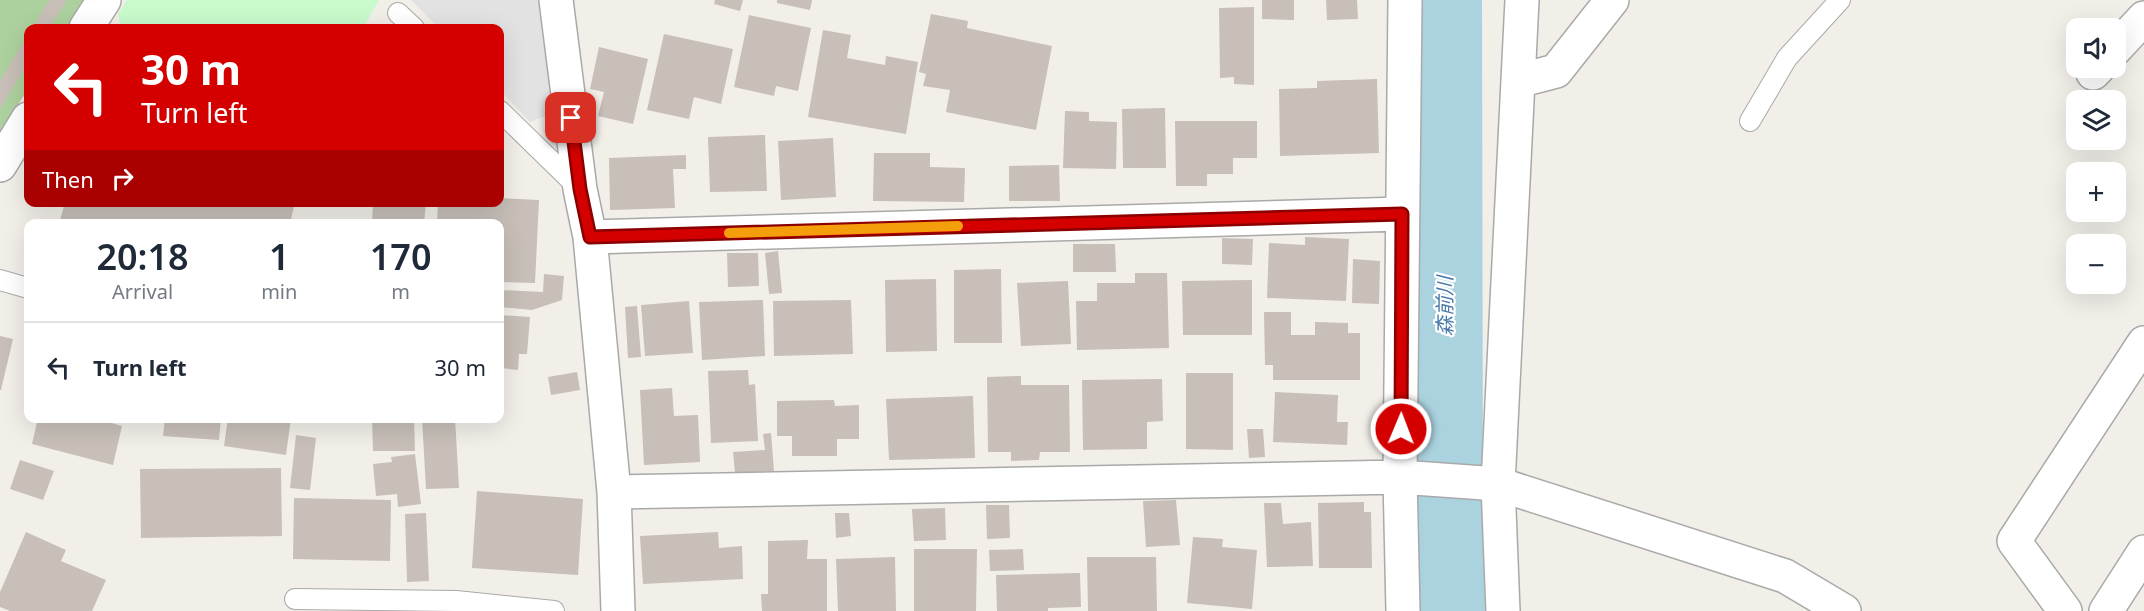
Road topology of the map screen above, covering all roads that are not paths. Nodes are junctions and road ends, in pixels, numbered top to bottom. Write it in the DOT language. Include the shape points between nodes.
graph roads {
  1 [pos="104,0"];
  2 [pos="556,0"];
  3 [pos="1405,0"];
  4 [pos="1522,0"];
  5 [pos="1612,0"];
  6 [pos="1840,0"];
  7 [pos="399,14"];
  8 [pos="2144,18"];
  9 [pos="89,24"];
  10 [pos="410,24"];
  11 [pos="2126,37"];
  12 [pos="1518,81"];
  13 [pos="504,115"];
  14 [pos="1750,121"];
  15 [pos="24,126"];
  16 [pos="0,165"];
  17 [pos="580,189"];
  18 [pos="1402,214"];
  19 [pos="590,237"];
  20 [pos="0,280"];
  21 [pos="24,287"];
  22 [pos="2144,343"];
  23 [pos="1400,477"];
  24 [pos="1498,484"];
  25 [pos="614,492"];
  26 [pos="2144,552"];
  27 [pos="295,599"];
  28 [pos="554,611"];
  29 [pos="618,611"];
  30 [pos="1403,611"];
  31 [pos="1503,611"];
  32 [pos="1844,611"];
  33 [pos="2065,611"];
  34 [pos="2106,611"];
  1 -- 9 [label="street"];
  2 -- 17 [label="street"];
  3 -- 18 [label="street"];
  4 -- 12 [label="street"];
  5 -- 12 [label="street" via="1556,71"];
  6 -- 14 [label="lane" via="1787,58"];
  7 -- 10 [label="lane"];
  8 -- 11 [label="street"];
  12 -- 24 [label="street"];
  13 -- 17 [label="lane"];
  15 -- 16 [label="street"];
  17 -- 19 [label="street"];
  18 -- 19 [label="street"];
  18 -- 23 [label="street"];
  19 -- 25 [label="street"];
  20 -- 21 [label="lane"];
  22 -- 33 [label="street" via="2014,541"];
  23 -- 24 [label="street"];
  23 -- 25 [label="street"];
  23 -- 30 [label="street"];
  24 -- 31 [label="street"];
  24 -- 32 [label="street" via="1785,576"];
  25 -- 29 [label="street"];
  26 -- 34 [label="street"];
  27 -- 28 [label="lane" via="456,601"];
}
